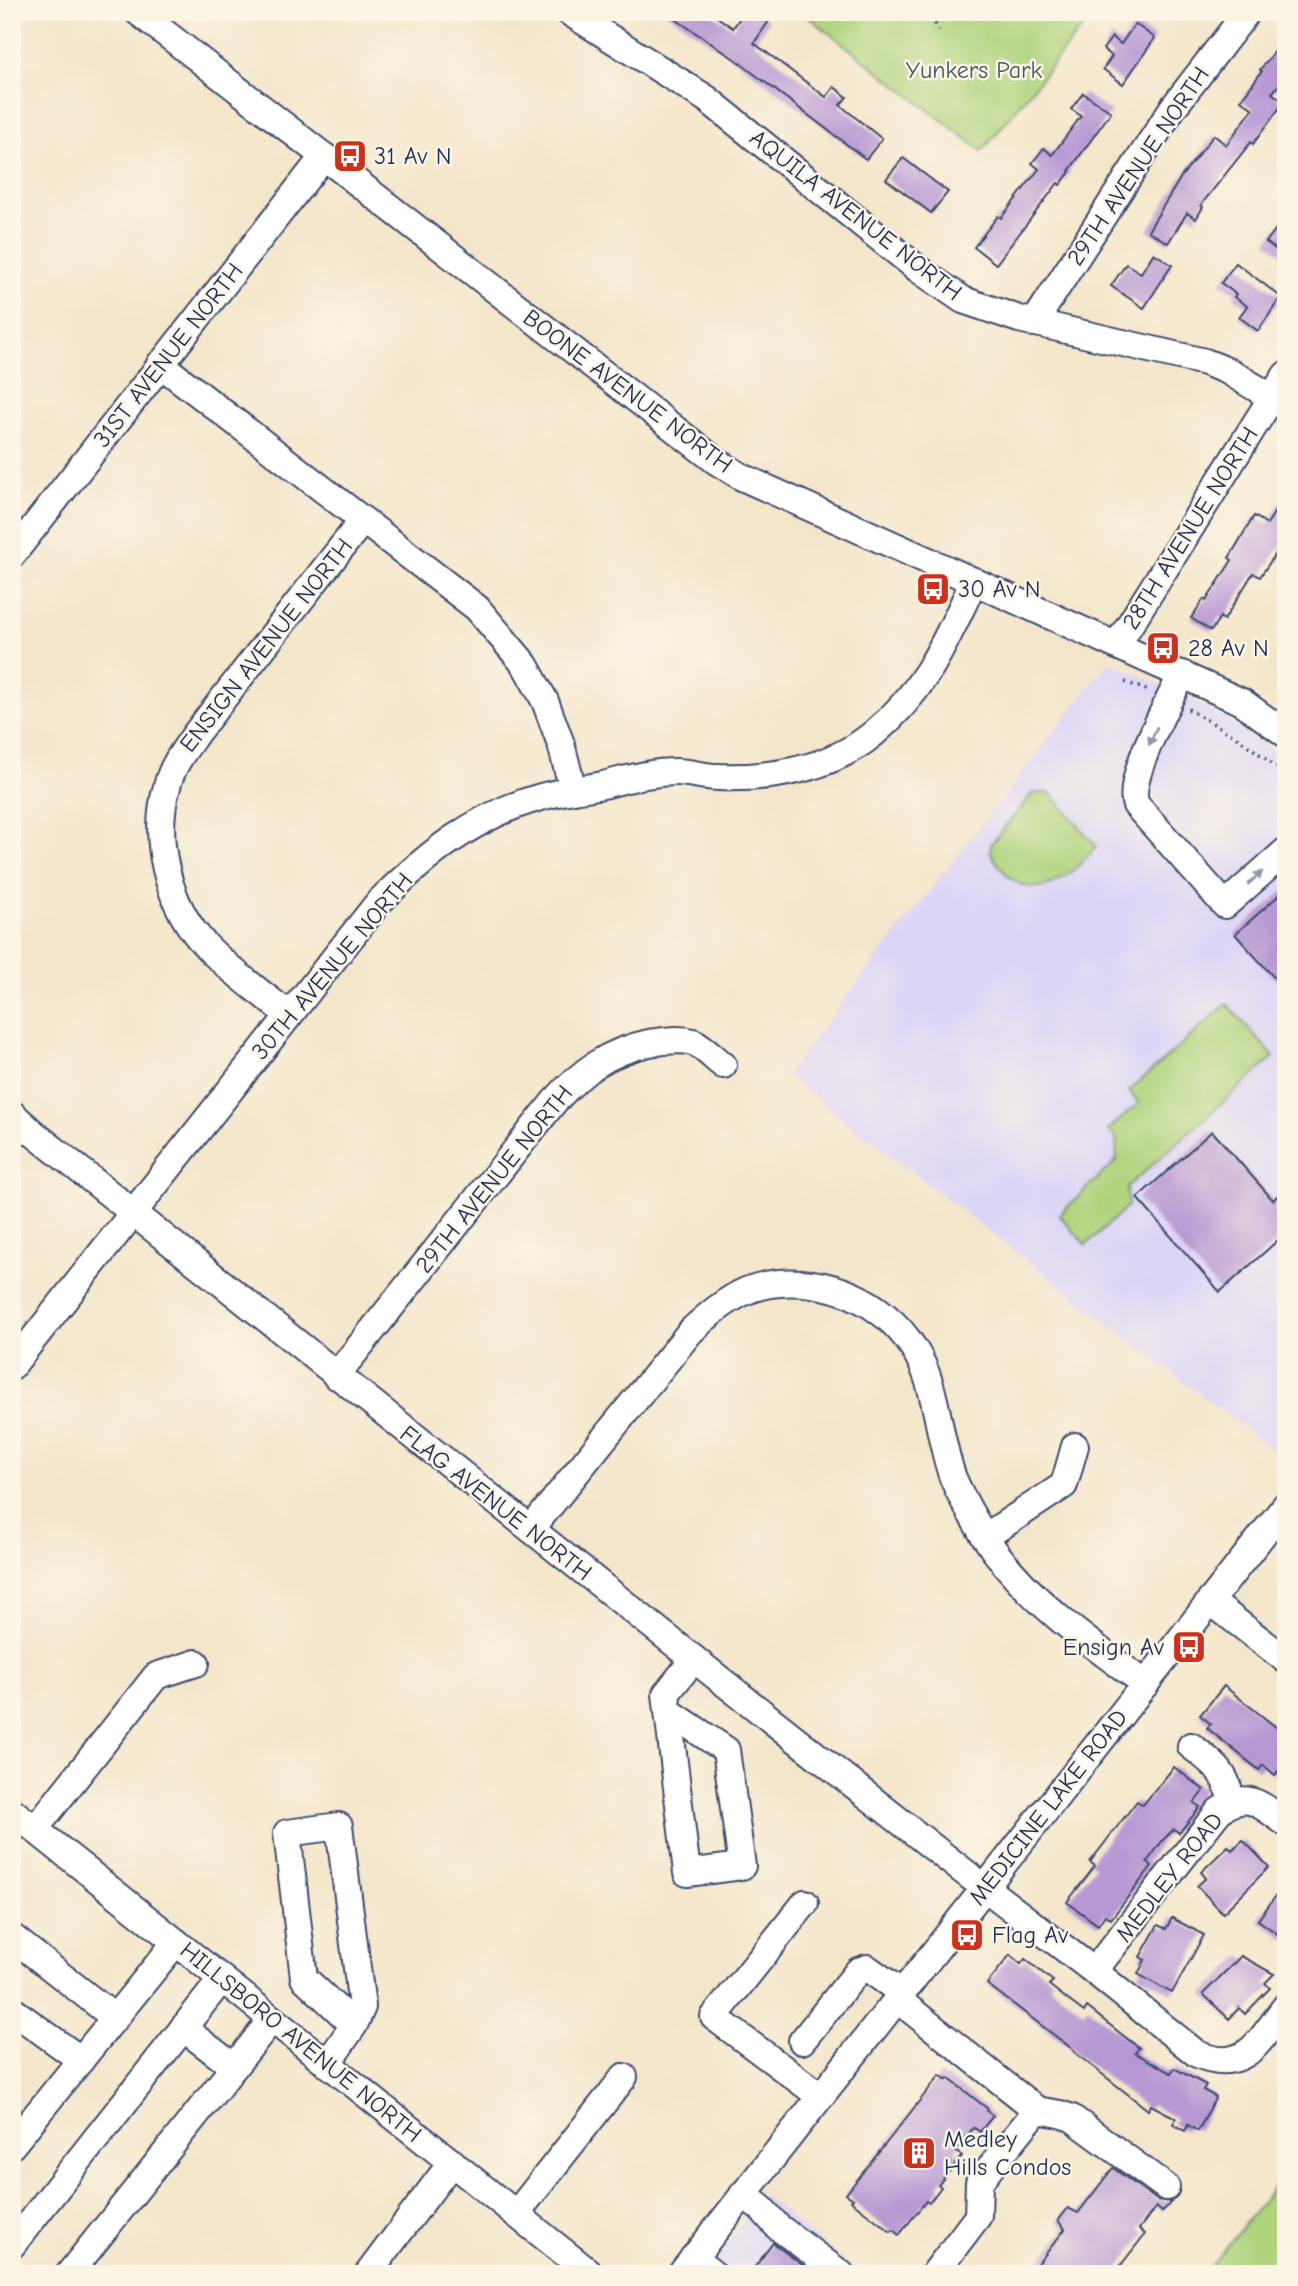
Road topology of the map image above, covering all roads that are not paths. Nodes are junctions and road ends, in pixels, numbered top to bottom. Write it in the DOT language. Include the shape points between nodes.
graph roads {
  1 [pos="138,12"];
  2 [pos="1247,12"];
  3 [pos="586,16"];
  4 [pos="324,156"];
  5 [pos="1034,323"];
  6 [pos="160,364"];
  7 [pos="1286,375"];
  8 [pos="1278,402"];
  9 [pos="363,520"];
  10 [pos="12,555"];
  11 [pos="974,581"];
  12 [pos="1117,645"];
  13 [pos="1182,674"];
  14 [pos="1286,734"];
  15 [pos="573,790"];
  16 [pos="1286,851"];
  17 [pos="289,1016"];
  18 [pos="723,1065"];
  19 [pos="12,1114"];
  20 [pos="133,1213"];
  21 [pos="12,1366"];
  22 [pos="336,1376"];
  23 [pos="1075,1446"];
  24 [pos="1286,1505"];
  25 [pos="531,1530"];
  26 [pos="985,1537"];
  27 [pos="1210,1601"];
  28 [pos="694,1659"];
  29 [pos="1286,1660"];
  30 [pos="196,1663"];
  31 [pos="1146,1685"];
  32 [pos="668,1711"];
  33 [pos="1191,1746"];
  34 [pos="1231,1802"];
  35 [pos="1284,1820"];
  36 [pos="21,1823"];
  37 [pos="984,1887"];
  38 [pos="805,1903"];
  39 [pos="12,1937"];
  40 [pos="176,1942"];
  41 [pos="1094,1971"];
  42 [pos="222,1979"];
  43 [pos="900,1996"];
  44 [pos="1286,2006"];
  45 [pos="12,2010"];
  46 [pos="115,2018"];
  47 [pos="272,2019"];
  48 [pos="354,2025"];
  49 [pos="183,2028"];
  50 [pos="802,2041"];
  51 [pos="81,2060"];
  52 [pos="327,2064"];
  53 [pos="234,2067"];
  54 [pos="624,2077"];
  55 [pos="820,2096"];
  56 [pos="1037,2110"];
  57 [pos="12,2145"];
  58 [pos="452,2162"];
  59 [pos="1166,2187"];
  60 [pos="743,2194"];
  61 [pos="516,2214"];
  62 [pos="12,2245"];
  63 [pos="695,2268"];
  64 [pos="361,2273"];
  65 [pos="69,2274"];
  66 [pos="591,2274"];
  67 [pos="841,2274"];
  68 [pos="934,2274"];
  1 -- 4 [label="street, BOONE AVENUE NORTH"];
  2 -- 5 [label="street, 29TH AVENUE NORTH" via="1172,109"];
  3 -- 5 [label="street, AQUILA AVENUE NORTH" via="707,99 937,283 963,300"];
  4 -- 6 [label="street, 31ST AVENUE NORTH"];
  4 -- 11 [label="street, BOONE AVENUE NORTH" via="716,461"];
  5 -- 8 [label="street, AQUILA AVENUE NORTH" via="1205,362"];
  6 -- 9 [label="street"];
  6 -- 10 [label="street, 31ST AVENUE NORTH"];
  7 -- 8 [label="street, 28TH AVENUE NORTH"];
  8 -- 12 [label="street, 28TH AVENUE NORTH"];
  9 -- 15 [label="street" via="477,608 505,640 545,701"];
  9 -- 17 [label="street, ENSIGN AVENUE NORTH" via="179,758 168,781 161,815 162,850 185,918 205,945"];
  11 -- 12 [label="street, BOONE AVENUE NORTH"];
  11 -- 15 [label="street, 30TH AVENUE NORTH" via="927,676 871,736 836,757 798,771 756,778 677,772 638,775"];
  12 -- 13 [label="street, BOONE AVENUE NORTH"];
  13 -- 14 [label="street, BOONE AVENUE NORTH" via="1242,702"];
  13 -- 16 [label="street, one-way" via="1138,771 1132,797 1136,805 1225,905"];
  15 -- 17 [label="street, 30TH AVENUE NORTH" via="500,812 458,834 415,866 378,903"];
  17 -- 20 [label="street, 30TH AVENUE NORTH"];
  18 -- 22 [label="street, 29TH AVENUE NORTH" via="695,1043 668,1040 630,1047 575,1078"];
  19 -- 20 [label="street, FLAG AVENUE NORTH"];
  20 -- 21 [label="street, 30TH AVENUE NORTH"];
  20 -- 22 [label="street, FLAG AVENUE NORTH"];
  22 -- 25 [label="street, FLAG AVENUE NORTH"];
  23 -- 26 [label="street" via="1064,1485"];
  24 -- 27 [label="street, MEDICINE LAKE ROAD"];
  25 -- 26 [label="street" via="690,1332 716,1307 742,1292 782,1283 831,1287 857,1297 899,1327 929,1382 953,1476"];
  25 -- 28 [label="street, FLAG AVENUE NORTH"];
  26 -- 31 [label="street" via="1022,1584"];
  27 -- 29 [label="street"];
  27 -- 31 [label="street, MEDICINE LAKE ROAD"];
  28 -- 32 [label="street" via="666,1694"];
  28 -- 37 [label="street, FLAG AVENUE NORTH"];
  30 -- 36 [label="street" via="156,1676"];
  31 -- 37 [label="street, MEDICINE LAKE ROAD"];
  32 -- 32 [label="street" via="688,1872 742,1866 726,1750"];
  33 -- 34 [label="street" via="1222,1774"];
  34 -- 35 [label="street, MEDLEY ROAD" via="1257,1802"];
  34 -- 41 [label="street, MEDLEY ROAD" via="1219,1811"];
  36 -- 40 [label="street, HILLSBORO AVENUE NORTH"];
  37 -- 41 [label="street, FLAG AVENUE NORTH"];
  37 -- 43 [label="street, MEDICINE LAKE ROAD"];
  38 -- 55 [label="street" via="714,2017"];
  39 -- 46 [label="street"];
  40 -- 42 [label="street, HILLSBORO AVENUE NORTH"];
  40 -- 46 [label="street"];
  41 -- 44 [label="street, FLAG AVENUE NORTH" via="1197,2054 1213,2060 1244,2056"];
  42 -- 47 [label="street, HILLSBORO AVENUE NORTH"];
  42 -- 49 [label="street"];
  43 -- 50 [label="street" via="867,1968 858,1971"];
  43 -- 55 [label="street, MEDICINE LAKE ROAD"];
  43 -- 56 [label="street"];
  45 -- 51 [label="street"];
  46 -- 51 [label="street"];
  47 -- 52 [label="street, HILLSBORO AVENUE NORTH"];
  47 -- 53 [label="street"];
  48 -- 48 [label="street" via="362,2007 339,1826 286,1833 304,1978"];
  48 -- 52 [label="street"];
  49 -- 53 [label="street"];
  49 -- 62 [label="street"];
  51 -- 57 [label="street"];
  52 -- 58 [label="street, HILLSBORO AVENUE NORTH"];
  53 -- 65 [label="street"];
  54 -- 61 [label="street"];
  55 -- 60 [label="street, MEDICINE LAKE ROAD"];
  56 -- 59 [label="street" via="1072,2118"];
  56 -- 68 [label="street" via="979,2182 978,2216"];
  58 -- 61 [label="street, HILLSBORO AVENUE NORTH"];
  58 -- 64 [label="street"];
  60 -- 63 [label="street, MEDICINE LAKE ROAD"];
  60 -- 67 [label="street"];
  61 -- 66 [label="street, HILLSBORO AVENUE NORTH"];
}
